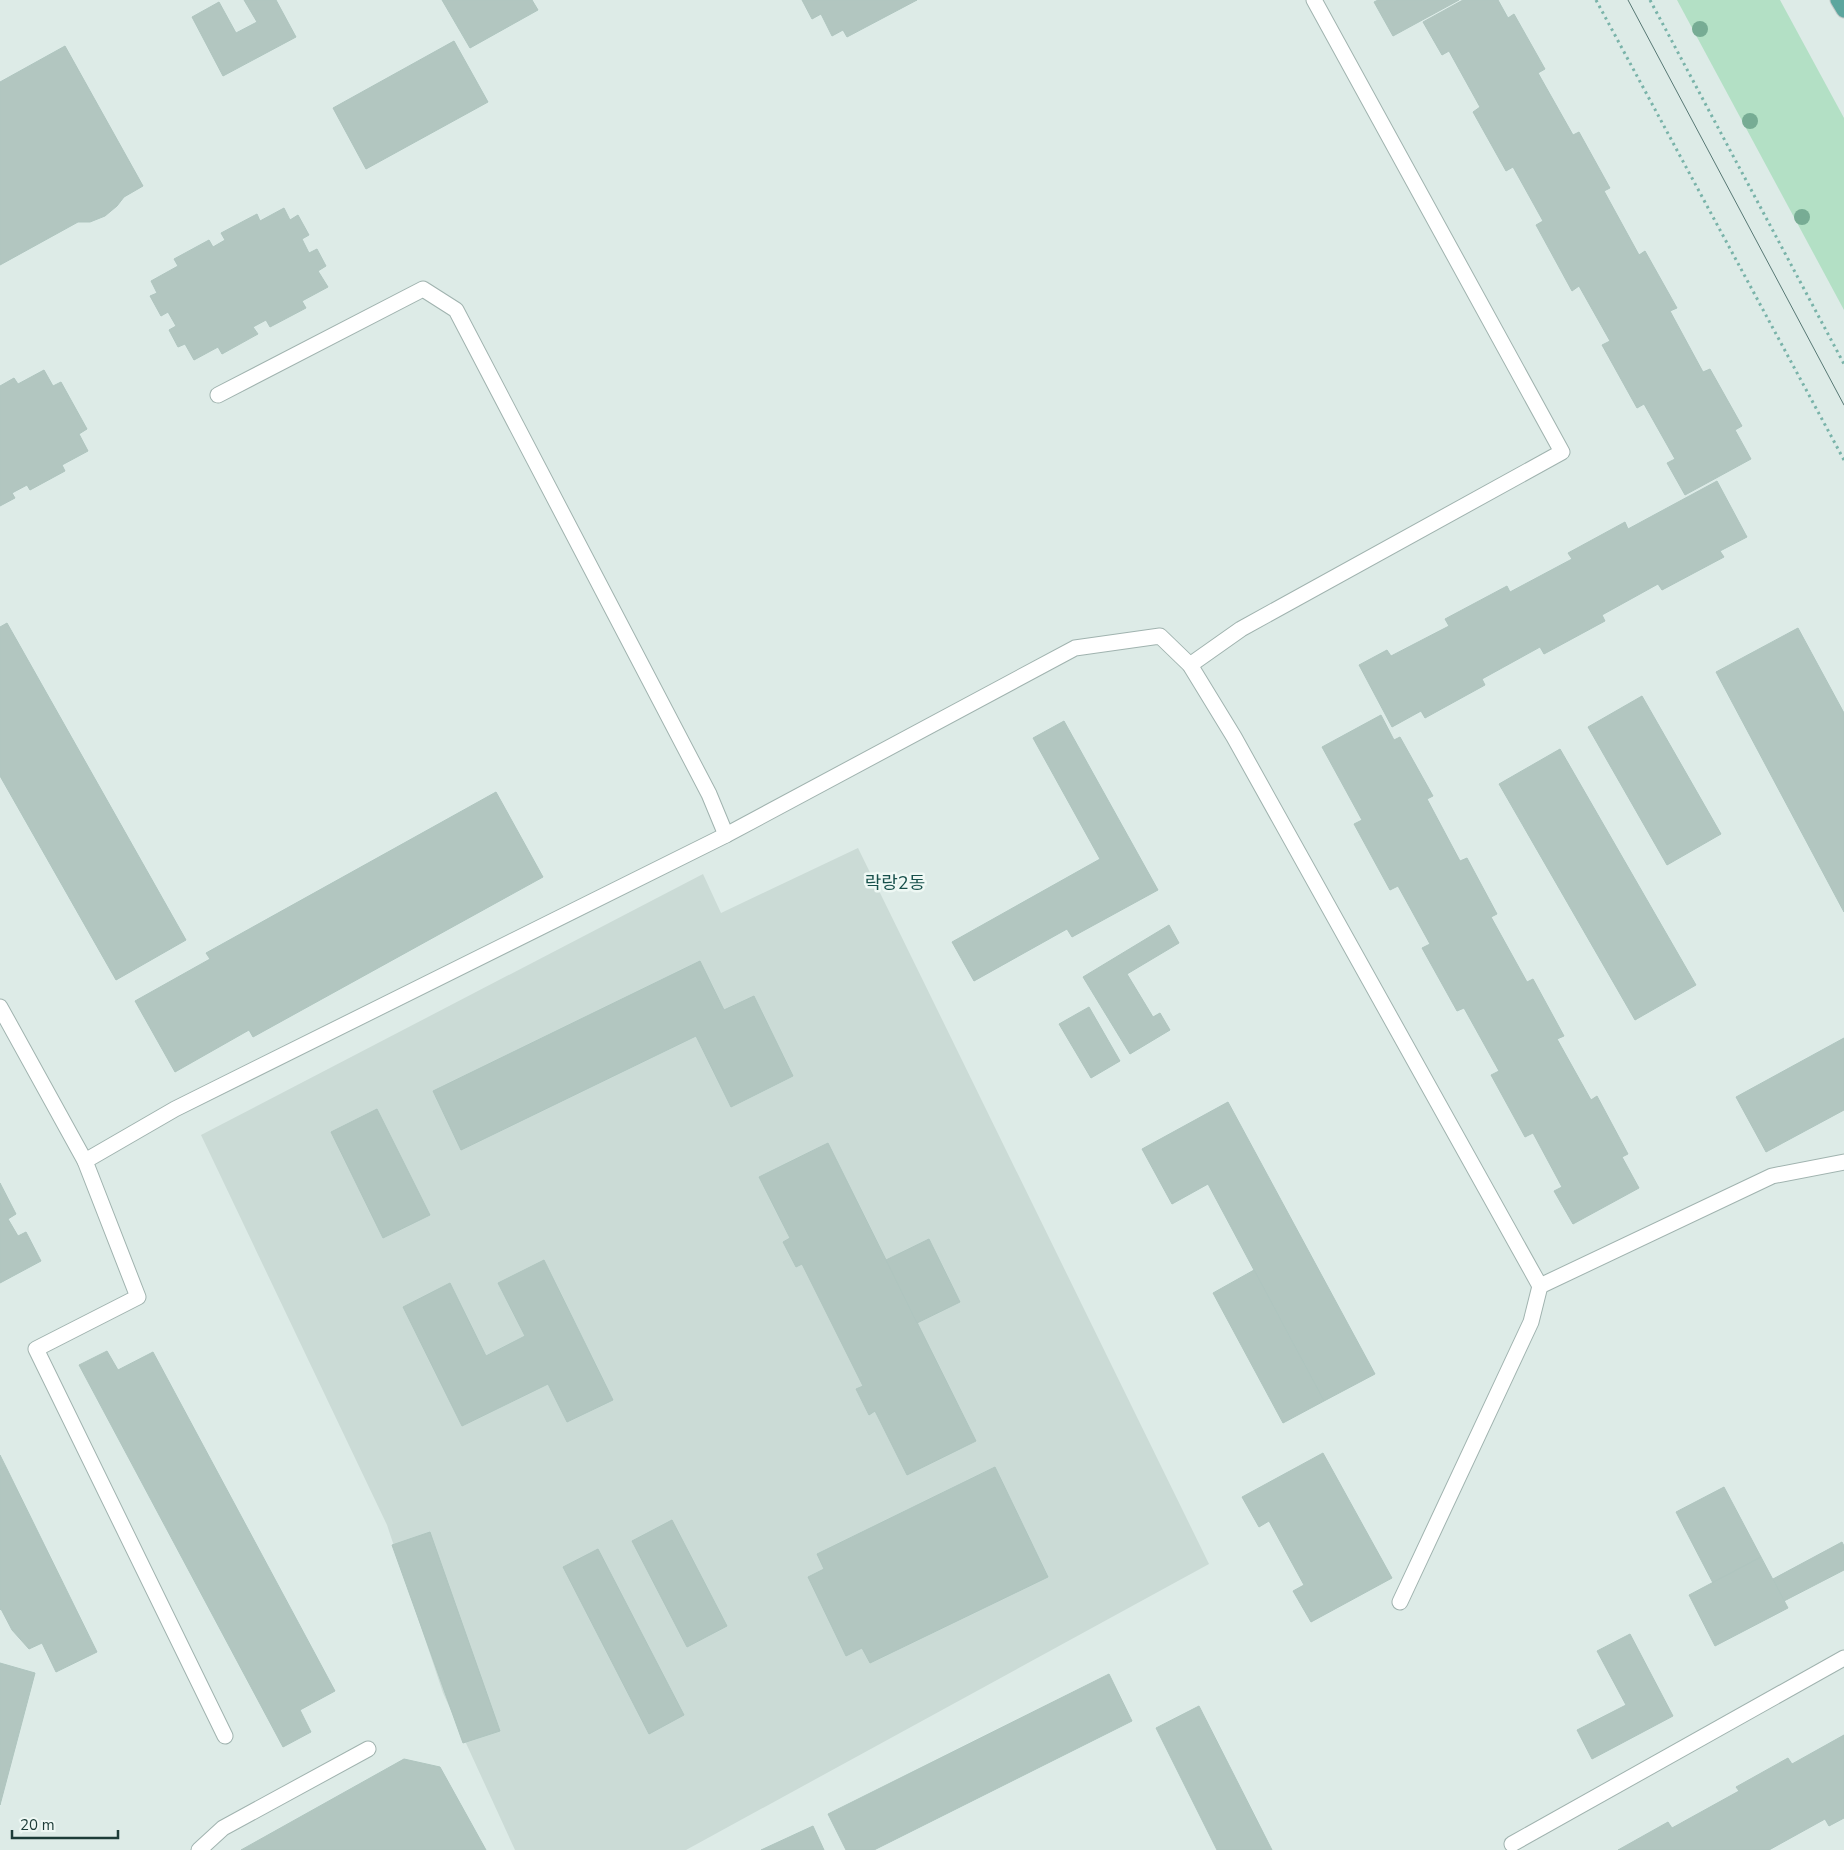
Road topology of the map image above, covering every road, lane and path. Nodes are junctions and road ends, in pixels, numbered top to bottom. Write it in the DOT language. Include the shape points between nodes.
graph roads {
  1 [pos="1314,0"];
  2 [pos="1596,0"];
  3 [pos="1650,0"];
  4 [pos="1838,0"];
  5 [pos="1844,10"];
  6 [pos="1844,364"];
  7 [pos="218,395"];
  8 [pos="1844,460"];
  9 [pos="1190,665"];
  10 [pos="726,835"];
  11 [pos="0,1007"];
  12 [pos="86,1161"];
  13 [pos="1844,1162"];
  14 [pos="1540,1286"];
  15 [pos="1400,1602"];
  16 [pos="1844,1658"];
  17 [pos="225,1736"];
  18 [pos="368,1749"];
  19 [pos="1512,1844"];
  20 [pos="199,1850"];
  1 -- 9 [label="street" via="1562,452 1241,629"];
  2 -- 8 [label="path"];
  3 -- 6 [label="path"];
  4 -- 5 [label="main road"];
  7 -- 10 [label="street" via="422,289 456,310 709,794"];
  9 -- 10 [label="street" via="1160,636 1075,648"];
  9 -- 14 [label="street" via="1239,746"];
  10 -- 12 [label="street" via="175,1109"];
  11 -- 12 [label="street"];
  12 -- 17 [label="street" via="138,1297 36,1349"];
  13 -- 14 [label="street" via="1772,1176"];
  14 -- 15 [label="street" via="1531,1322"];
  16 -- 19 [label="street"];
  18 -- 20 [label="street" via="222,1828"];
}
